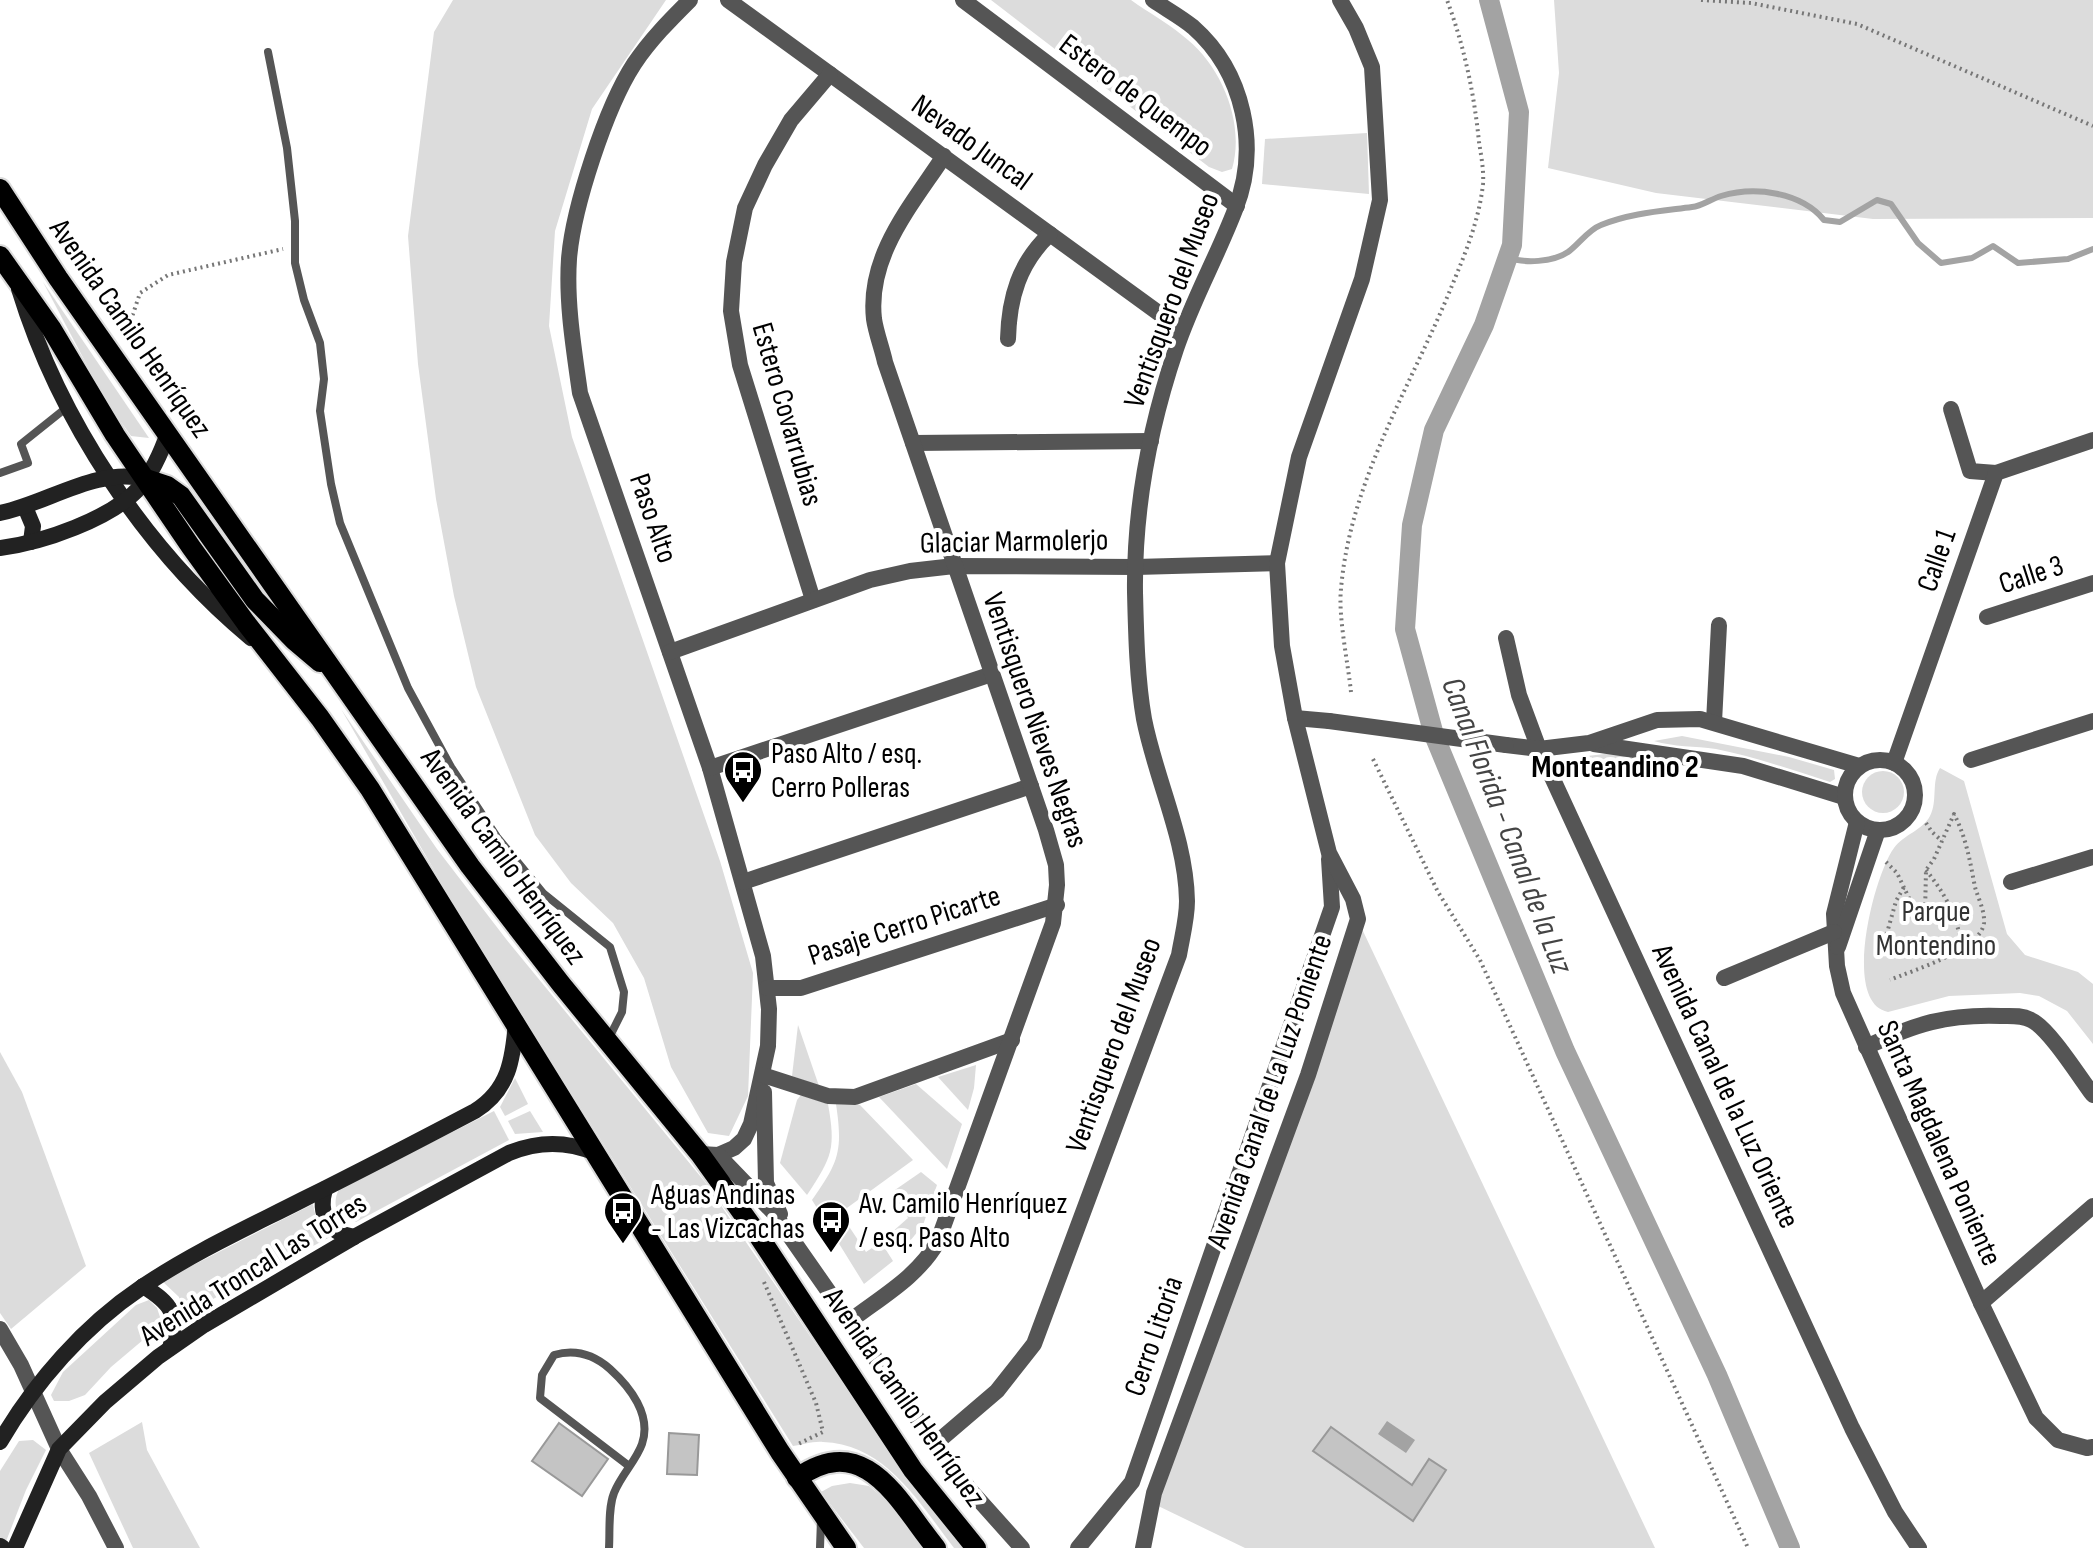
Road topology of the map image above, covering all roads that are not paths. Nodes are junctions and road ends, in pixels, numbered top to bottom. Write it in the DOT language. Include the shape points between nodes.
graph roads {
  1 [pos="690,0"];
  2 [pos="728,0"];
  3 [pos="963,0"];
  4 [pos="1153,0"];
  5 [pos="1340,0"];
  6 [pos="268,52"];
  7 [pos="830,74"];
  8 [pos="944,156"];
  9 [pos="0,189"];
  10 [pos="1237,206"];
  11 [pos="1050,234"];
  12 [pos="0,256"];
  13 [pos="15,277"];
  14 [pos="1182,330"];
  15 [pos="1008,339"];
  16 [pos="66,408"];
  17 [pos="1951,409"];
  18 [pos="168,433"];
  19 [pos="2093,440"];
  20 [pos="1151,441"];
  21 [pos="913,443"];
  22 [pos="0,473"];
  23 [pos="1996,473"];
  24 [pos="109,476"];
  25 [pos="146,479"];
  26 [pos="126,499"];
  27 [pos="25,507"];
  28 [pos="0,513"];
  29 [pos="31,542"];
  30 [pos="0,548"];
  31 [pos="1277,563"];
  32 [pos="954,566"];
  33 [pos="1136,567"];
  34 [pos="2093,583"];
  35 [pos="813,600"];
  36 [pos="1987,617"];
  37 [pos="1719,625"];
  38 [pos="1506,638"];
  39 [pos="670,652"];
  40 [pos="271,655"];
  41 [pos="992,674"];
  42 [pos="338,677"];
  43 [pos="1295,718"];
  44 [pos="2093,721"];
  45 [pos="1714,722"];
  46 [pos="1589,743"];
  47 [pos="1539,749"];
  48 [pos="1971,760"];
  49 [pos="1894,763"];
  50 [pos="1859,766"];
  51 [pos="710,768"];
  52 [pos="1031,786"];
  53 [pos="1844,797"];
  54 [pos="1857,822"];
  55 [pos="1878,830"];
  56 [pos="1329,853"];
  57 [pos="2093,857"];
  58 [pos="743,882"];
  59 [pos="2011,882"];
  60 [pos="1057,905"];
  61 [pos="1836,940"];
  62 [pos="1724,978"];
  63 [pos="767,988"];
  64 [pos="516,1022"];
  65 [pos="608,1040"];
  66 [pos="1012,1040"];
  67 [pos="1866,1047"];
  68 [pos="763,1075"];
  69 [pos="2093,1095"];
  70 [pos="596,1153"];
  71 [pos="709,1154"];
  72 [pos="325,1189"];
  73 [pos="2093,1206"];
  74 [pos="789,1235"];
  75 [pos="354,1237"];
  76 [pos="143,1286"];
  77 [pos="1981,1303"];
  78 [pos="850,1321"];
  79 [pos="0,1329"];
  80 [pos="170,1348"];
  81 [pos="33,1392"];
  82 [pos="0,1442"];
  83 [pos="935,1444"];
  84 [pos="2090,1447"];
  85 [pos="59,1449"];
  86 [pos="629,1466"];
  87 [pos="797,1478"];
  88 [pos="821,1514"];
  89 [pos="15,1548"];
  90 [pos="116,1548"];
  91 [pos="609,1548"];
  92 [pos="820,1548"];
  93 [pos="846,1548"];
  94 [pos="936,1548"];
  95 [pos="976,1548"];
  96 [pos="1022,1548"];
  97 [pos="1078,1548"];
  98 [pos="1143,1548"];
  99 [pos="1919,1548"];
  1 -- 39 [label="street, Paso Alto" via="634,63 618,93 588,179 569,262 580,393"];
  2 -- 7 [label="street, Nevado Juncal"];
  3 -- 10 [label="street, Estero de Quempo"];
  4 -- 10 [label="street, Ventisquero del Museo" via="1209,44 1239,92 1246,158"];
  5 -- 31 [label="street, Avenida Canal de La Luz Poniente" via="1372,67 1380,200 1362,279 1299,457"];
  6 -- 65 [label="lane" via="287,148 295,263 320,343 320,411 340,523 408,688 451,767 497,837 543,893 610,947 624,992 622,1012"];
  7 -- 8 [label="street, Nevado Juncal"];
  7 -- 35 [label="street, Estero Covarrubias" via="791,120 745,208 731,311 740,365"];
  8 -- 11 [label="street, Nevado Juncal"];
  8 -- 21 [label="street, Ventisquero Nieves Negras" via="884,250 875,282 874,319"];
  9 -- 18 [label="main road, Avenida Camilo Henríquez"];
  10 -- 14 [label="street, Ventisquero del Museo"];
  11 -- 14 [label="street, Nevado Juncal"];
  11 -- 15 [label="street" via="1021,271 1008,316"];
  12 -- 13 [label="main road"];
  13 -- 16 [label="street"];
  13 -- 25 [label="main road"];
  14 -- 20 [label="street, Ventisquero del Museo"];
  16 -- 22 [label="lane" via="21,444 28,463"];
  16 -- 24 [label="street"];
  17 -- 23 [label="street" via="1970,471"];
  18 -- 25 [label="street"];
  18 -- 42 [label="main road, Avenida Camilo Henríquez"];
  19 -- 23 [label="street"];
  20 -- 21 [label="street"];
  20 -- 33 [label="street, Ventisquero del Museo"];
  21 -- 32 [label="street, Ventisquero Nieves Negras"];
  23 -- 49 [label="street, Calle 1"];
  24 -- 25 [label="street"];
  24 -- 26 [label="street"];
  24 -- 27 [label="street"];
  25 -- 26 [label="street"];
  25 -- 40 [label="main road"];
  25 -- 42 [label="main road" via="181,496 255,600"];
  26 -- 29 [label="street"];
  26 -- 40 [label="street" via="205,597"];
  27 -- 28 [label="street"];
  27 -- 29 [label="street" via="33,526"];
  29 -- 30 [label="street"];
  31 -- 33 [label="street, Glaciar Marmolerjo"];
  31 -- 43 [label="street, Avenida Canal de La Luz Poniente" via="1282,646"];
  32 -- 33 [label="street, Glaciar Marmolerjo"];
  32 -- 35 [label="street, Glaciar Marmolerjo" via="870,580"];
  32 -- 41 [label="street, Ventisquero Nieves Negras"];
  33 -- 83 [label="street, Ventisquero del Museo" via="1144,716 1183,866 1187,902 1179,955 1034,1344 997,1391"];
  34 -- 36 [label="street, Calle 3"];
  35 -- 39 [label="street, Glaciar Marmolerjo"];
  37 -- 45 [label="street"];
  38 -- 47 [label="street, Avenida Canal de la Luz Oriente"];
  39 -- 51 [label="street, Paso Alto"];
  40 -- 64 [label="main road" via="346,753"];
  41 -- 51 [label="street"];
  41 -- 52 [label="street, Ventisquero Nieves Negras"];
  42 -- 65 [label="main road, Avenida Camilo Henríquez" via="488,890"];
  43 -- 47 [label="street, bridge"];
  43 -- 56 [label="street, Avenida Canal de La Luz Poniente"];
  44 -- 48 [label="street"];
  45 -- 46 [label="street" via="1657,720"];
  45 -- 50 [label="street"];
  46 -- 47 [label="street"];
  46 -- 53 [label="street" via="1743,766"];
  47 -- 99 [label="street, Avenida Canal de la Luz Oriente" via="1852,1428"];
  49 -- 50 [label="street" via="1870,761"];
  49 -- 55 [label="street" via="1913,782 1912,810 1904,821"];
  50 -- 53 [label="street"];
  51 -- 58 [label="street, Paso Alto"];
  52 -- 58 [label="street"];
  52 -- 60 [label="street, Ventisquero Nieves Negras" via="1056,865"];
  53 -- 54 [label="street"];
  54 -- 55 [label="street"];
  54 -- 61 [label="street, Santa Magdalena Poniente" via="1834,914"];
  55 -- 61 [label="street"];
  56 -- 97 [label="street, Cerro Litoria" via="1332,907 1132,1482"];
  56 -- 98 [label="street, Avenida Canal de La Luz Poniente" via="1358,919 1308,1075 1154,1493"];
  57 -- 59 [label="street"];
  58 -- 63 [label="street, Paso Alto"];
  60 -- 63 [label="street, Pasaje Cerro Picarte" via="801,988"];
  60 -- 66 [label="street, Ventisquero Nieves Negras"];
  61 -- 62 [label="street"];
  61 -- 67 [label="street, Santa Magdalena Poniente" via="1843,993"];
  63 -- 68 [label="street, Paso Alto"];
  64 -- 70 [label="main road"];
  64 -- 72 [label="street, Avenida Troncal Las Torres" via="509,1070 493,1099"];
  65 -- 71 [label="main road, Avenida Camilo Henríquez"];
  66 -- 68 [label="street" via="855,1097 828,1096"];
  66 -- 78 [label="street, Ventisquero Nieves Negras" via="928,1259"];
  67 -- 69 [label="street" via="1909,1026 1946,1017 2020,1016 2044,1030"];
  67 -- 77 [label="street, Santa Magdalena Poniente"];
  68 -- 71 [label="street, Paso Alto" via="744,1139 734,1148"];
  68 -- 74 [label="street, Paso Alto" via="766,1183"];
  70 -- 75 [label="street, Avenida Troncal Las Torres" via="556,1143 525,1147"];
  70 -- 87 [label="main road"];
  71 -- 74 [label="street" via="773,1212"];
  71 -- 95 [label="main road, Avenida Camilo Henríquez" via="913,1470"];
  72 -- 75 [label="street" via="321,1204 326,1223 341,1236"];
  72 -- 76 [label="street, Avenida Troncal Las Torres"];
  73 -- 77 [label="street"];
  74 -- 78 [label="street"];
  75 -- 80 [label="street, Avenida Troncal Las Torres"];
  76 -- 80 [label="street" via="170,1307 176,1328"];
  76 -- 81 [label="street, Avenida Troncal Las Torres" via="76,1343"];
  77 -- 84 [label="street, Santa Magdalena Poniente" via="2036,1418 2058,1440"];
  78 -- 83 [label="street"];
  79 -- 81 [label="street"];
  80 -- 85 [label="street, Avenida Troncal Las Torres"];
  81 -- 82 [label="street, Avenida Troncal Las Torres"];
  81 -- 85 [label="street"];
  83 -- 96 [label="street"];
  85 -- 89 [label="street, Avenida Troncal Las Torres"];
  85 -- 90 [label="street"];
  86 -- 86 [label="lane" via="643,1443 644,1417 628,1386 583,1353 554,1355 542,1375 540,1398"];
  86 -- 91 [label="lane" via="613,1494"];
  87 -- 88 [label="main road"];
  87 -- 94 [label="main road" via="834,1462 864,1468 890,1486"];
  88 -- 92 [label="lane"];
  88 -- 93 [label="main road"];
}
